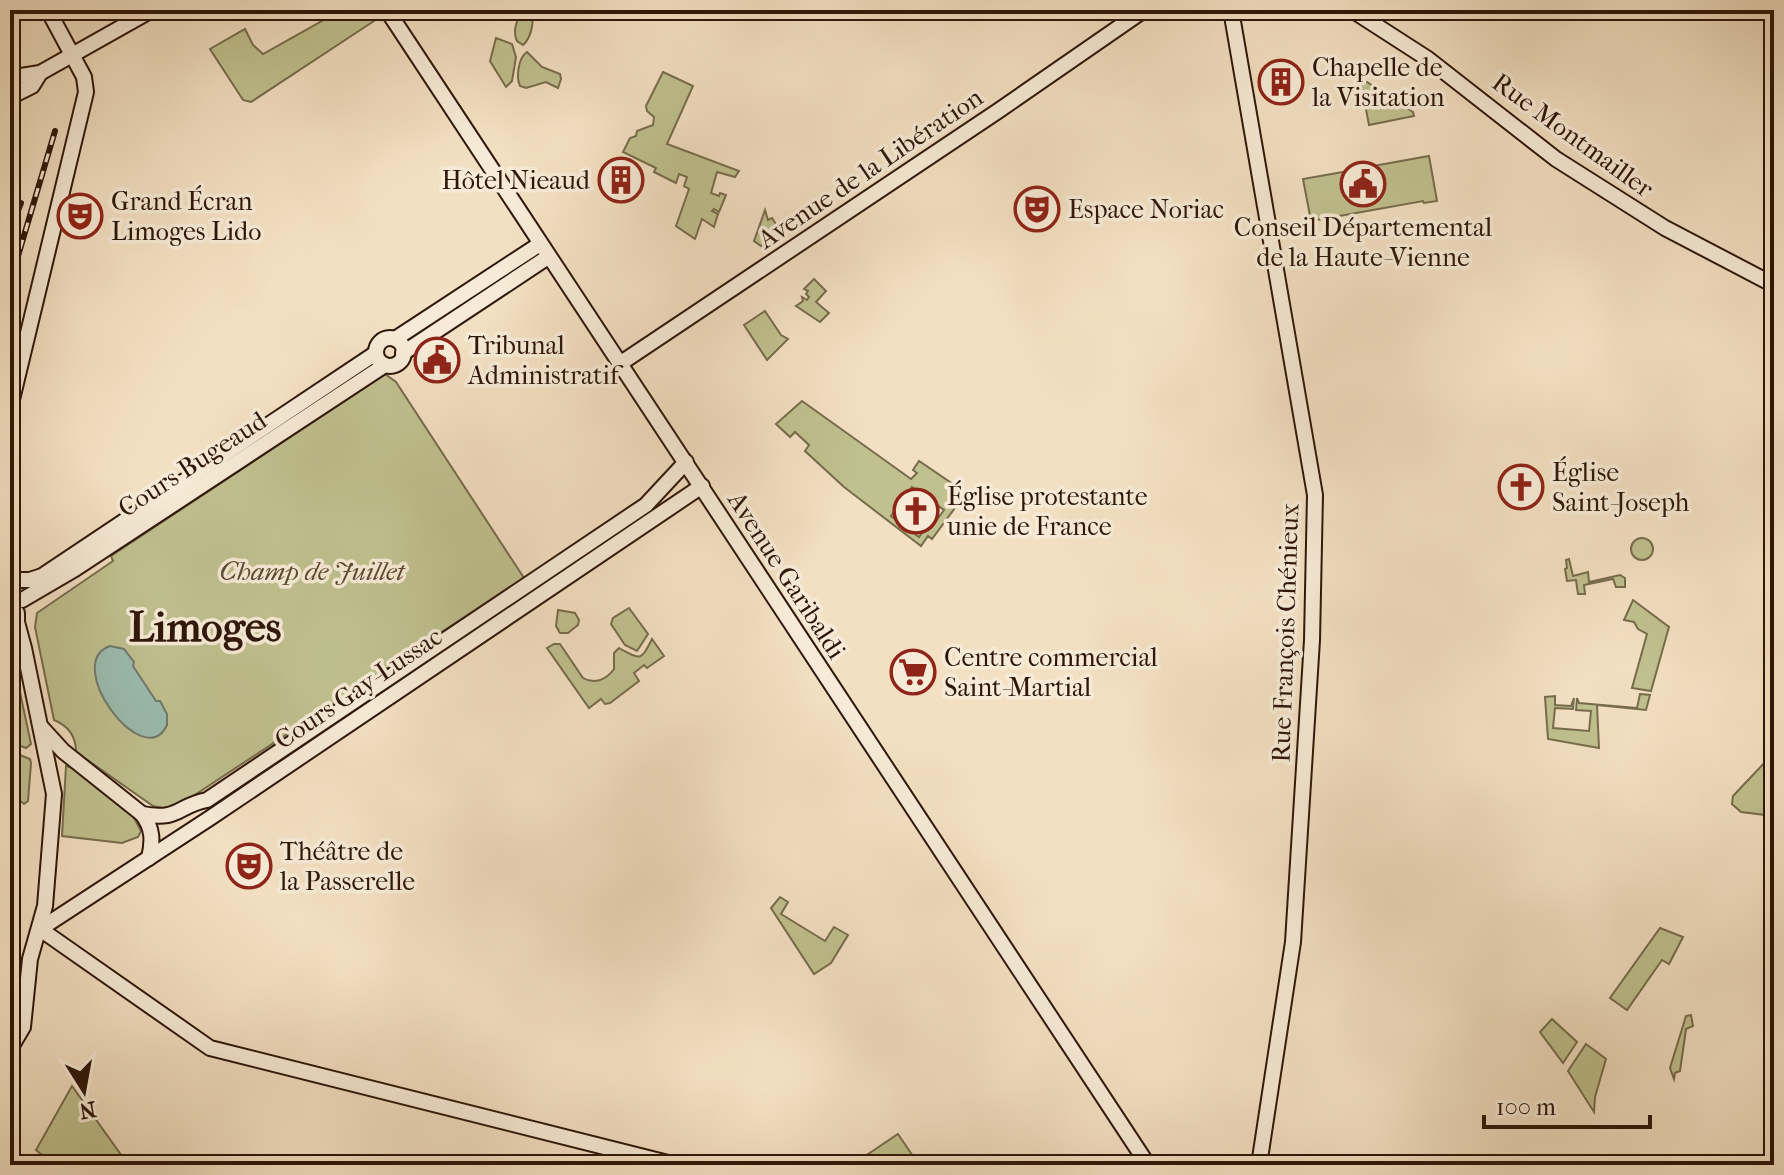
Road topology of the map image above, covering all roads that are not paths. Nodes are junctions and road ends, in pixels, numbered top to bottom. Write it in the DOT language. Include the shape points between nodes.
graph roads {
  1 [pos="48,10"];
  2 [pos="152,10"];
  3 [pos="387,10"];
  4 [pos="1144,10"];
  5 [pos="1231,10"];
  6 [pos="1352,10"];
  7 [pos="72,54"];
  8 [pos="40,73"];
  9 [pos="10,82"];
  10 [pos="10,97"];
  11 [pos="540,244"];
  12 [pos="548,257"];
  13 [pos="1774,285"];
  14 [pos="395,339"];
  15 [pos="403,353"];
  16 [pos="380,359"];
  17 [pos="621,363"];
  18 [pos="10,408"];
  19 [pos="686,462"];
  20 [pos="702,486"];
  21 [pos="13,578"];
  22 [pos="16,611"];
  23 [pos="10,636"];
  24 [pos="29,674"];
  25 [pos="43,729"];
  26 [pos="142,814"];
  27 [pos="149,858"];
  28 [pos="40,929"];
  29 [pos="10,1049"];
  30 [pos="676,1165"];
  31 [pos="1148,1165"];
  32 [pos="1259,1165"];
  1 -- 7 [label="street"];
  2 -- 7 [label="street"];
  3 -- 11 [label="street, Avenue Garibaldi"];
  4 -- 17 [label="street, Avenue de la Libération"];
  5 -- 32 [label="street, Rue François Chénieux" via="1315,495 1316,530 1293,942"];
  6 -- 13 [label="street, Rue Montmailler" via="1428,59 1579,174 1655,223"];
  7 -- 8 [label="street"];
  7 -- 18 [label="street" via="86,92"];
  8 -- 9 [label="street"];
  8 -- 10 [label="street" via="32,86"];
  11 -- 12 [label="street, Avenue Garibaldi"];
  11 -- 14 [label="street"];
  12 -- 15 [label="street"];
  12 -- 17 [label="street, Avenue Garibaldi"];
  14 -- 15 [label="street"];
  14 -- 16 [label="street" via="377,346"];
  15 -- 16 [label="street" via="398,363"];
  16 -- 21 [label="street, Cours Bugeaud" via="42,576"];
  16 -- 22 [label="street, Cours Bugeaud"];
  17 -- 19 [label="street, Avenue Garibaldi"];
  19 -- 20 [label="street, Avenue Garibaldi"];
  19 -- 26 [label="street, Cours Gay-Lussac" via="646,505 207,800 161,818"];
  20 -- 27 [label="street, Cours Gay-Lussac"];
  20 -- 31 [label="street, Avenue Garibaldi"];
  21 -- 22 [label="street" via="22,591"];
  22 -- 24 [label="street"];
  23 -- 24 [label="street"];
  24 -- 25 [label="street"];
  25 -- 26 [label="street"];
  25 -- 28 [label="street" via="54,794"];
  26 -- 27 [label="street" via="151,829"];
  27 -- 28 [label="street, Cours Gay-Lussac"];
  28 -- 29 [label="street" via="30,959 23,1027"];
  28 -- 30 [label="street" via="210,1048"];
}
